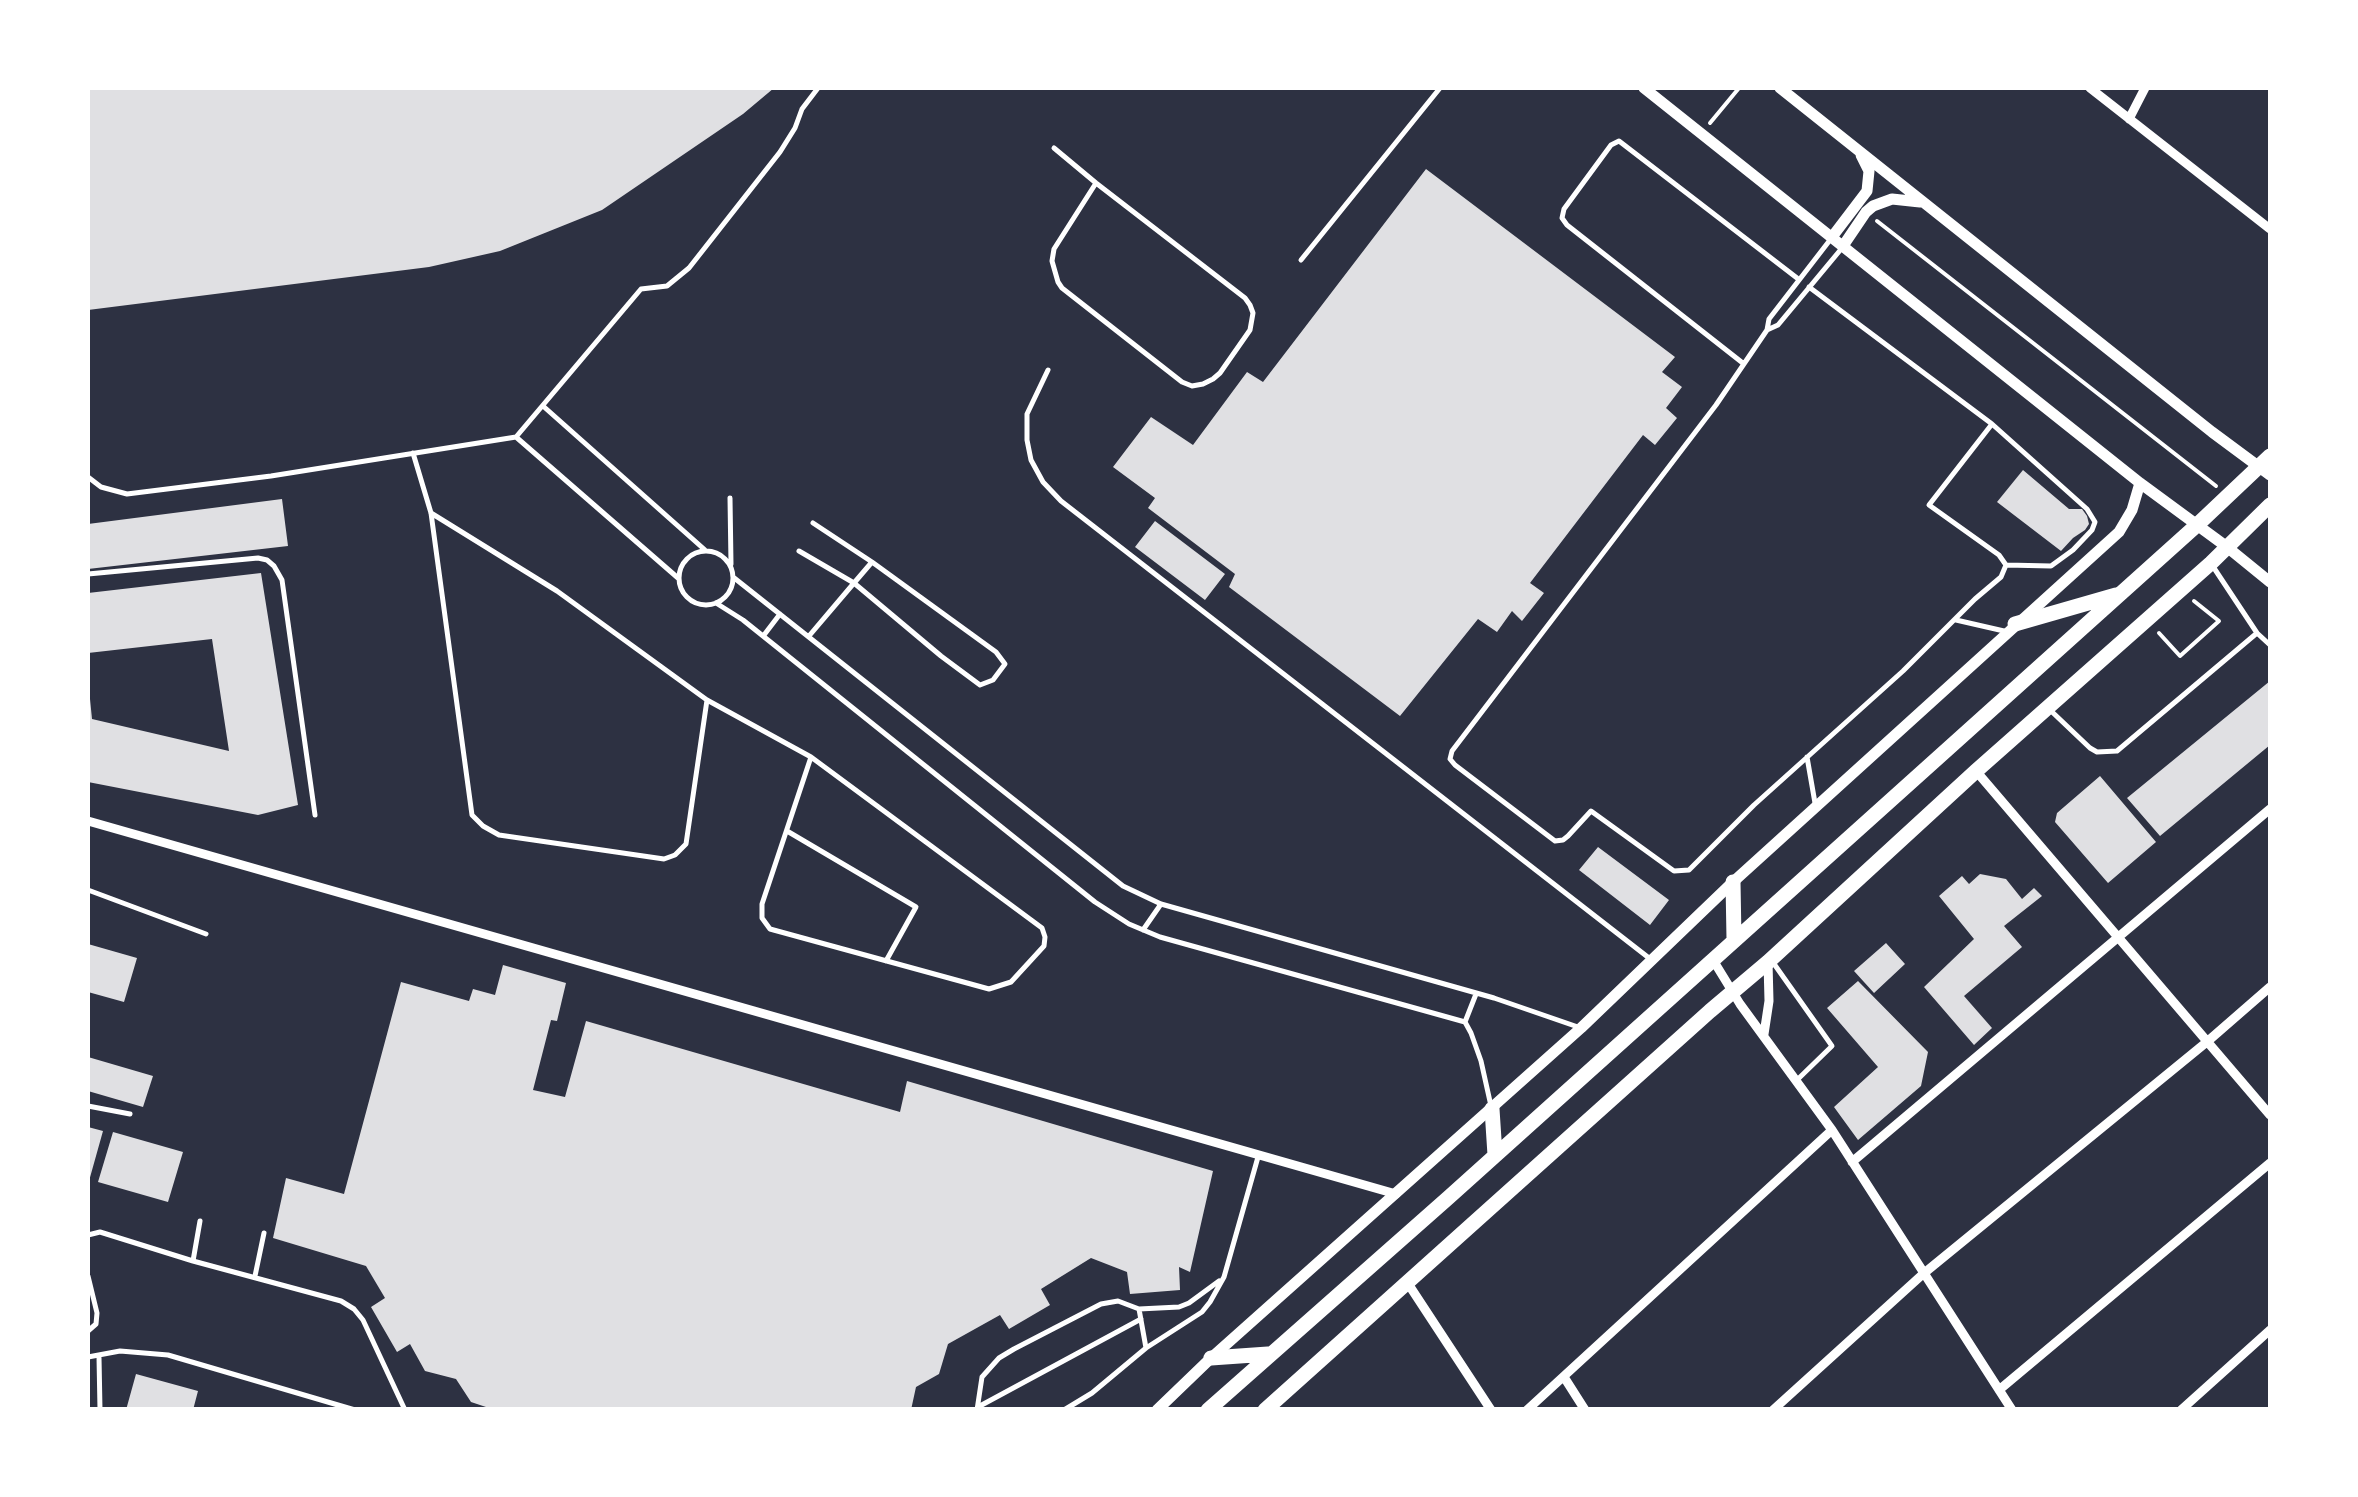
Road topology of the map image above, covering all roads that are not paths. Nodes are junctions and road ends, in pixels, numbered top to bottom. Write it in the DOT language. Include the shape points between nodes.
graph roads {
  1 [pos="818,88"];
  2 [pos="1440,88"];
  3 [pos="1644,88"];
  4 [pos="1780,88"];
  5 [pos="2090,88"];
  6 [pos="2145,88"];
  7 [pos="2129,118"];
  8 [pos="1054,148"];
  9 [pos="1859,151"];
  10 [pos="1096,184"];
  11 [pos="1924,203"];
  12 [pos="2270,229"];
  13 [pos="1832,237"];
  14 [pos="1843,246"];
  15 [pos="1302,260"];
  16 [pos="1798,279"];
  17 [pos="1809,287"];
  18 [pos="1767,330"];
  19 [pos="1744,364"];
  20 [pos="1048,370"];
  21 [pos="543,406"];
  22 [pos="1992,424"];
  23 [pos="516,437"];
  24 [pos="413,453"];
  25 [pos="2267,466"];
  26 [pos="88,477"];
  27 [pos="2140,484"];
  28 [pos="730,498"];
  29 [pos="2270,506"];
  30 [pos="430,513"];
  31 [pos="813,524"];
  32 [pos="2197,525"];
  33 [pos="2227,547"];
  34 [pos="705,550"];
  35 [pos="799,551"];
  36 [pos="872,562"];
  37 [pos="2210,563"];
  38 [pos="2006,565"];
  39 [pos="731,567"];
  40 [pos="88,574"];
  41 [pos="733,577"];
  42 [pos="678,578"];
  43 [pos="854,582"];
  44 [pos="2270,582"];
  45 [pos="2120,594"];
  46 [pos="716,603"];
  47 [pos="780,614"];
  48 [pos="1955,620"];
  49 [pos="2011,628"];
  50 [pos="2257,633"];
  51 [pos="763,636"];
  52 [pos="809,636"];
  53 [pos="2270,644"];
  54 [pos="707,700"];
  55 [pos="2047,707"];
  56 [pos="1807,757"];
  57 [pos="811,758"];
  58 [pos="1976,771"];
  59 [pos="1816,806"];
  60 [pos="2270,809"];
  61 [pos="315,814"];
  62 [pos="88,821"];
  63 [pos="788,831"];
  64 [pos="1733,882"];
  65 [pos="88,890"];
  66 [pos="1161,904"];
  67 [pos="1143,930"];
  68 [pos="206,934"];
  69 [pos="2119,937"];
  70 [pos="1734,939"];
  71 [pos="886,960"];
  72 [pos="1651,960"];
  73 [pos="1713,960"];
  74 [pos="1769,961"];
  75 [pos="2270,987"];
  76 [pos="1732,992"];
  77 [pos="1476,994"];
  78 [pos="1464,1022"];
  79 [pos="1581,1028"];
  80 [pos="1764,1034"];
  81 [pos="2208,1041"];
  82 [pos="1797,1080"];
  83 [pos="88,1106"];
  84 [pos="1492,1109"];
  85 [pos="130,1114"];
  86 [pos="2270,1115"];
  87 [pos="1832,1130"];
  88 [pos="1259,1154"];
  89 [pos="1495,1155"];
  90 [pos="1852,1162"];
  91 [pos="2270,1163"];
  92 [pos="1396,1194"];
  93 [pos="200,1221"];
  94 [pos="264,1233"];
  95 [pos="88,1235"];
  96 [pos="193,1261"];
  97 [pos="1923,1274"];
  98 [pos="88,1276"];
  99 [pos="255,1276"];
  100 [pos="1224,1277"];
  101 [pos="1407,1282"];
  102 [pos="1139,1309"];
  103 [pos="1141,1319"];
  104 [pos="2270,1330"];
  105 [pos="88,1331"];
  106 [pos="1146,1348"];
  107 [pos="1268,1354"];
  108 [pos="100,1356"];
  109 [pos="88,1357"];
  110 [pos="1211,1358"];
  111 [pos="1564,1377"];
  112 [pos="1999,1390"];
  113 [pos="980,1409"];
  114 [pos="2012,1409"];
  115 [pos="100,1410"];
  116 [pos="355,1410"];
  117 [pos="406,1410"];
  118 [pos="1064,1410"];
  119 [pos="1157,1410"];
  120 [pos="1208,1410"];
  121 [pos="1265,1410"];
  122 [pos="1491,1410"];
  123 [pos="1527,1410"];
  124 [pos="1585,1410"];
  125 [pos="1773,1410"];
  126 [pos="2181,1410"];
  1 -- 21 [label="lane" via="780,152 689,268 667,286 641,289"];
  2 -- 15 [label="lane"];
  3 -- 13 [label="street"];
  4 -- 9 [label="street"];
  5 -- 7 [label="street"];
  6 -- 7 [label="street"];
  7 -- 12 [label="street"];
  8 -- 10 [label="lane"];
  9 -- 11 [label="street"];
  9 -- 13 [label="street" via="1869,172 1867,190"];
  10 -- 10 [label="lane" via="1250,305 1250,330 1214,379 1182,382 1058,282 1054,249"];
  11 -- 14 [label="street" via="1878,203"];
  11 -- 25 [label="street"];
  13 -- 14 [label="street"];
  13 -- 16 [label="lane"];
  14 -- 17 [label="lane"];
  14 -- 27 [label="street"];
  16 -- 18 [label="lane"];
  16 -- 19 [label="lane" via="1619,141 1564,208 1564,222"];
  17 -- 18 [label="lane"];
  17 -- 22 [label="lane"];
  18 -- 19 [label="lane"];
  19 -- 56 [label="lane" via="1450,759 1555,841 1591,811 1683,872"];
  20 -- 72 [label="lane" via="1027,414 1027,440 1043,482 1061,501"];
  21 -- 23 [label="lane"];
  21 -- 34 [label="lane"];
  22 -- 38 [label="lane" via="1929,505"];
  22 -- 38 [label="lane" via="2095,522 2051,566"];
  23 -- 24 [label="lane"];
  23 -- 42 [label="lane"];
  24 -- 26 [label="lane" via="127,494"];
  24 -- 30 [label="lane"];
  25 -- 32 [label="main road"];
  27 -- 32 [label="street"];
  27 -- 49 [label="street" via="2119,532"];
  28 -- 39 [label="lane"];
  29 -- 33 [label="main road"];
  30 -- 54 [label="lane" via="557,592"];
  30 -- 54 [label="lane" via="472,814 483,826 499,835 675,855 686,844"];
  31 -- 36 [label="lane"];
  32 -- 33 [label="street"];
  32 -- 45 [label="main road"];
  33 -- 37 [label="main road"];
  33 -- 44 [label="street"];
  34 -- 39 [label="lane"];
  34 -- 42 [label="lane" via="686,559"];
  35 -- 43 [label="lane"];
  36 -- 43 [label="lane"];
  36 -- 43 [label="lane" via="1006,664 980,686"];
  37 -- 50 [label="lane"];
  37 -- 55 [label="main road"];
  38 -- 48 [label="lane"];
  39 -- 41 [label="lane"];
  40 -- 61 [label="lane" via="258,558 274,566 282,580"];
  41 -- 46 [label="lane" via="726,597"];
  41 -- 47 [label="lane"];
  42 -- 46 [label="lane" via="696,603"];
  43 -- 52 [label="lane"];
  45 -- 49 [label="main road"];
  45 -- 70 [label="main road"];
  46 -- 51 [label="lane"];
  47 -- 51 [label="lane"];
  47 -- 52 [label="lane"];
  48 -- 49 [label="lane"];
  48 -- 56 [label="lane"];
  49 -- 59 [label="street"];
  50 -- 53 [label="lane"];
  50 -- 55 [label="lane" via="2117,751 2090,748"];
  51 -- 67 [label="lane" via="1096,902"];
  52 -- 66 [label="lane" via="1109,876"];
  54 -- 57 [label="lane"];
  55 -- 58 [label="main road"];
  56 -- 59 [label="lane"];
  57 -- 63 [label="lane"];
  57 -- 71 [label="lane" via="1046,937 1011,982 998,988"];
  58 -- 69 [label="street"];
  58 -- 74 [label="main road"];
  59 -- 64 [label="street"];
  60 -- 69 [label="street"];
  62 -- 88 [label="street"];
  63 -- 71 [label="lane" via="916,908"];
  63 -- 71 [label="lane" via="762,904 770,929"];
  64 -- 70 [label="main road"];
  64 -- 72 [label="street"];
  65 -- 68 [label="lane"];
  66 -- 67 [label="lane"];
  66 -- 77 [label="lane"];
  67 -- 78 [label="lane"];
  69 -- 81 [label="street"];
  69 -- 90 [label="street"];
  70 -- 73 [label="main road"];
  72 -- 79 [label="street"];
  73 -- 76 [label="street"];
  73 -- 89 [label="main road"];
  74 -- 76 [label="main road"];
  74 -- 80 [label="street"];
  74 -- 82 [label="lane" via="1832,1046"];
  75 -- 81 [label="street"];
  76 -- 80 [label="street"];
  76 -- 101 [label="main road"];
  77 -- 78 [label="lane"];
  77 -- 79 [label="lane"];
  78 -- 84 [label="lane"];
  79 -- 84 [label="street"];
  80 -- 82 [label="street"];
  81 -- 86 [label="street"];
  81 -- 97 [label="street"];
  82 -- 87 [label="street"];
  83 -- 85 [label="lane"];
  84 -- 89 [label="main road"];
  84 -- 92 [label="street"];
  87 -- 90 [label="street"];
  87 -- 111 [label="street"];
  88 -- 92 [label="street"];
  88 -- 100 [label="lane"];
  89 -- 107 [label="main road"];
  90 -- 97 [label="street"];
  91 -- 112 [label="street"];
  92 -- 110 [label="street"];
  93 -- 96 [label="lane"];
  94 -- 99 [label="lane"];
  95 -- 96 [label="lane" via="100,1232"];
  96 -- 99 [label="lane"];
  97 -- 112 [label="street"];
  97 -- 125 [label="street"];
  98 -- 105 [label="lane" via="97,1313"];
  99 -- 117 [label="lane" via="354,1308"];
  100 -- 102 [label="lane" via="1189,1303"];
  100 -- 106 [label="lane" via="1202,1312"];
  101 -- 121 [label="main road"];
  101 -- 122 [label="street"];
  102 -- 103 [label="lane"];
  102 -- 113 [label="lane" via="1101,1304 999,1358 982,1377"];
  103 -- 106 [label="lane"];
  103 -- 113 [label="lane"];
  104 -- 126 [label="street"];
  106 -- 118 [label="lane"];
  107 -- 110 [label="main road"];
  107 -- 120 [label="main road"];
  108 -- 109 [label="lane"];
  108 -- 115 [label="lane"];
  108 -- 116 [label="lane" via="168,1356"];
  110 -- 119 [label="street"];
  111 -- 123 [label="street"];
  111 -- 124 [label="street"];
  112 -- 114 [label="street"];
}
